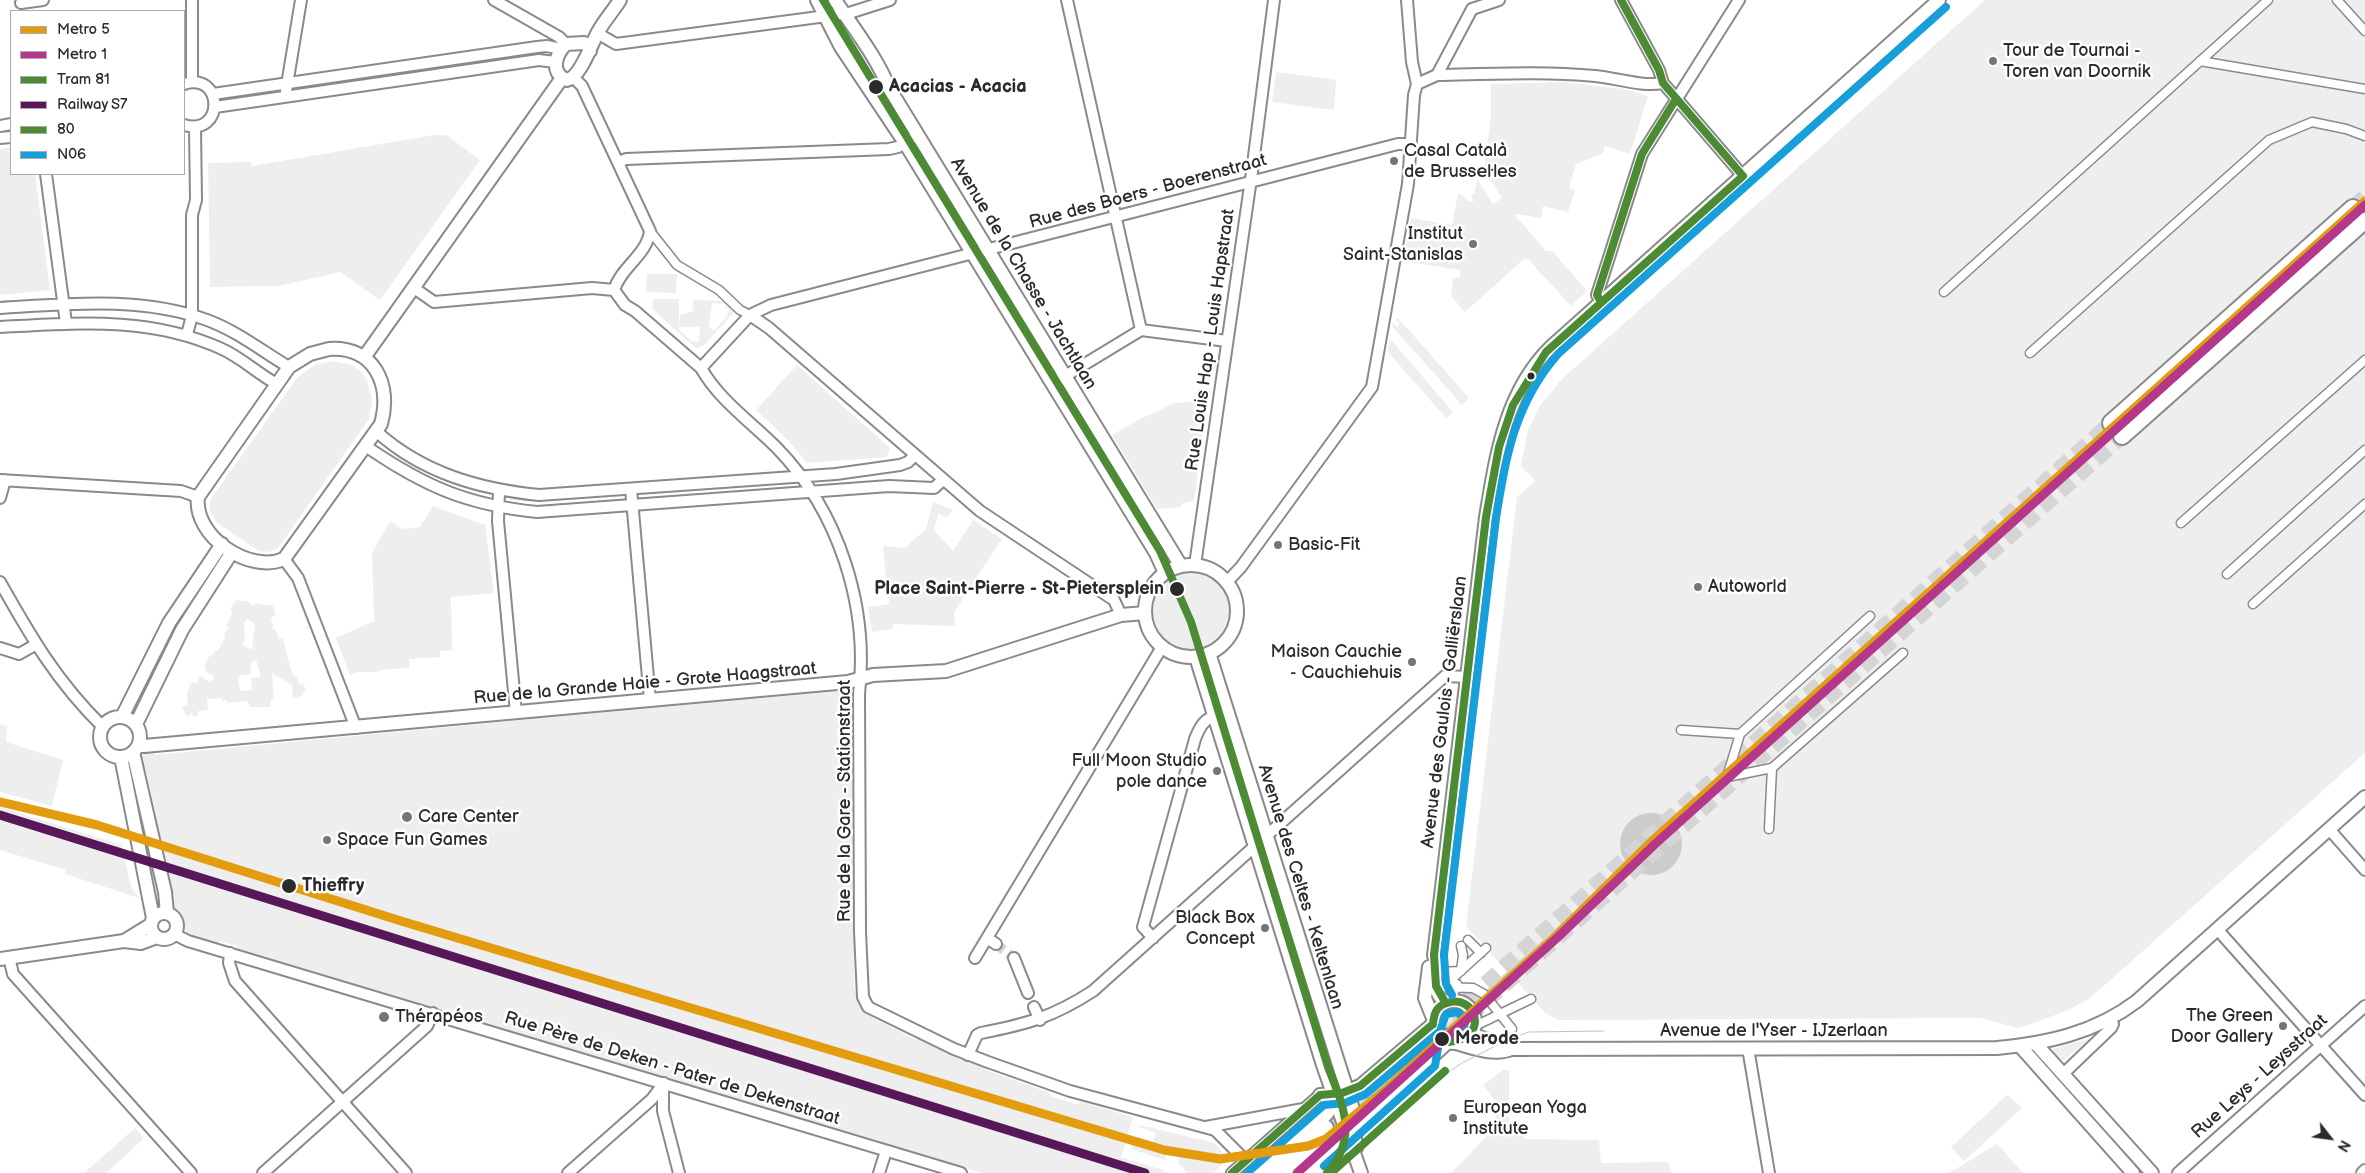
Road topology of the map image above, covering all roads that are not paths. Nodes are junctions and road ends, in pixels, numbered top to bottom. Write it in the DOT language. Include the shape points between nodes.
graph roads {
  1 [pos="43,0"];
  2 [pos="192,0"];
  3 [pos="301,0"];
  4 [pos="494,0"];
  5 [pos="620,0"];
  6 [pos="817,0"];
  7 [pos="834,0"];
  8 [pos="890,0"];
  9 [pos="1067,0"];
  10 [pos="1274,0"];
  11 [pos="1407,0"];
  12 [pos="1499,0"];
  13 [pos="1621,0"];
  14 [pos="1739,0"];
  15 [pos="1939,0"];
  16 [pos="2268,0"];
  17 [pos="2337,0"];
  18 [pos="21,5"];
  19 [pos="1470,5"];
  20 [pos="844,14"];
  21 [pos="826,16"];
  22 [pos="2365,31"];
  23 [pos="598,33"];
  24 [pos="564,47"];
  25 [pos="585,47"];
  26 [pos="2200,61"];
  27 [pos="555,62"];
  28 [pos="1437,76"];
  29 [pos="567,78"];
  30 [pos="188,83"];
  31 [pos="1663,83"];
  32 [pos="1417,84"];
  33 [pos="286,85"];
  34 [pos="2365,89"];
  35 [pos="213,94"];
  36 [pos="286,97"];
  37 [pos="1676,99"];
  38 [pos="215,107"];
  39 [pos="185,125"];
  40 [pos="195,127"];
  41 [pos="917,135"];
  42 [pos="2365,136"];
  43 [pos="905,143"];
  44 [pos="1411,144"];
  45 [pos="619,162"];
  46 [pos="46,175"];
  47 [pos="1743,176"];
  48 [pos="1250,183"];
  49 [pos="2352,208"];
  50 [pos="1115,218"];
  51 [pos="2364,221"];
  52 [pos="650,232"];
  53 [pos="988,250"];
  54 [pos="972,254"];
  55 [pos="414,288"];
  56 [pos="614,290"];
  57 [pos="1944,292"];
  58 [pos="1601,302"];
  59 [pos="64,304"];
  60 [pos="0,308"];
  61 [pos="750,315"];
  62 [pos="192,316"];
  63 [pos="66,323"];
  64 [pos="0,327"];
  65 [pos="1141,330"];
  66 [pos="187,334"];
  67 [pos="1227,341"];
  68 [pos="2030,353"];
  69 [pos="364,356"];
  70 [pos="2365,360"];
  71 [pos="289,367"];
  72 [pos="701,368"];
  73 [pos="1065,376"];
  74 [pos="277,384"];
  75 [pos="1052,384"];
  76 [pos="2111,423"];
  77 [pos="377,432"];
  78 [pos="2122,436"];
  79 [pos="367,446"];
  80 [pos="2365,450"];
  81 [pos="914,455"];
  82 [pos="798,476"];
  83 [pos="3,480"];
  84 [pos="943,480"];
  85 [pos="632,489"];
  86 [pos="499,491"];
  87 [pos="811,492"];
  88 [pos="198,496"];
  89 [pos="0,498"];
  90 [pos="2365,504"];
  91 [pos="632,505"];
  92 [pos="498,507"];
  93 [pos="2181,523"];
  94 [pos="227,548"];
  95 [pos="284,559"];
  96 [pos="1194,565"];
  97 [pos="1181,566"];
  98 [pos="1165,573"];
  99 [pos="2227,574"];
  100 [pos="0,582"];
  101 [pos="1226,582"];
  102 [pos="2253,604"];
  103 [pos="1145,614"];
  104 [pos="1121,615"];
  105 [pos="1870,616"];
  106 [pos="35,645"];
  107 [pos="1162,647"];
  108 [pos="0,648"];
  109 [pos="1209,653"];
  110 [pos="1903,653"];
  111 [pos="1196,657"];
  112 [pos="1467,677"];
  113 [pos="861,679"];
  114 [pos="650,700"];
  115 [pos="1228,712"];
  116 [pos="516,713"];
  117 [pos="1215,716"];
  118 [pos="122,717"];
  119 [pos="136,724"];
  120 [pos="103,727"];
  121 [pos="356,728"];
  122 [pos="1681,730"];
  123 [pos="1740,734"];
  124 [pos="136,748"];
  125 [pos="121,757"];
  126 [pos="1772,768"];
  127 [pos="2365,797"];
  128 [pos="129,801"];
  129 [pos="146,808"];
  130 [pos="1769,829"];
  131 [pos="2329,829"];
  132 [pos="1266,836"];
  133 [pos="1255,846"];
  134 [pos="2365,870"];
  135 [pos="167,913"];
  136 [pos="152,921"];
  137 [pos="2217,929"];
  138 [pos="174,934"];
  139 [pos="157,937"];
  140 [pos="1153,938"];
  141 [pos="1468,940"];
  142 [pos="124,941"];
  143 [pos="1461,946"];
  144 [pos="230,953"];
  145 [pos="1434,955"];
  146 [pos="4,958"];
  147 [pos="975,958"];
  148 [pos="1014,958"];
  149 [pos="1461,971"];
  150 [pos="1440,972"];
  151 [pos="1456,987"];
  152 [pos="1028,993"];
  153 [pos="1532,999"];
  154 [pos="1448,1001"];
  155 [pos="2365,1006"];
  156 [pos="1034,1007"];
  157 [pos="433,1013"];
  158 [pos="1501,1013"];
  159 [pos="2110,1018"];
  160 [pos="1040,1020"];
  161 [pos="1433,1021"];
  162 [pos="1473,1029"];
  163 [pos="1512,1029"];
  164 [pos="1452,1043"];
  165 [pos="2036,1044"];
  166 [pos="2321,1045"];
  167 [pos="2020,1046"];
  168 [pos="1748,1048"];
  169 [pos="1511,1049"];
  170 [pos="968,1055"];
  171 [pos="2063,1074"];
  172 [pos="664,1083"];
  173 [pos="1333,1094"];
  174 [pos="2365,1095"];
  175 [pos="342,1101"];
  176 [pos="1304,1109"];
  177 [pos="1206,1127"];
  178 [pos="1346,1140"];
  179 [pos="886,1150"];
  180 [pos="1246,1161"];
  181 [pos="2365,1170"];
  182 [pos="191,1173"];
  183 [pos="262,1173"];
  184 [pos="406,1173"];
  185 [pos="568,1173"];
  186 [pos="679,1173"];
  187 [pos="879,1173"];
  188 [pos="961,1173"];
  189 [pos="1232,1173"];
  190 [pos="1258,1173"];
  191 [pos="1275,1173"];
  192 [pos="1293,1173"];
  193 [pos="1312,1173"];
  194 [pos="1361,1173"];
  195 [pos="1769,1173"];
  196 [pos="2133,1173"];
  197 [pos="2152,1173"];
  198 [pos="2178,1173"];
  199 [pos="2362,1173"];
  1 -- 18 [label="street"];
  2 -- 30 [label="street"];
  3 -- 33 [label="street"];
  4 -- 24 [label="street" via="559,37"];
  5 -- 23 [label="street"];
  6 -- 21 [label="street, Avenue de la Chasse - Jachtlaan"];
  7 -- 20 [label="street, Avenue de la Chasse - Jachtlaan"];
  8 -- 20 [label="street"];
  9 -- 50 [label="street"];
  10 -- 48 [label="street, Rue Louis Hap - Louis Hapstraat"];
  11 -- 32 [label="street"];
  12 -- 19 [label="street"];
  13 -- 31 [label="street"];
  14 -- 37 [label="street"];
  15 -- 47 [label="street, Avenue des Gaulois - Galliërslaan"];
  16 -- 26 [label="street"];
  17 -- 22 [label="street"];
  19 -- 28 [label="street"];
  20 -- 21 [label="street"];
  20 -- 41 [label="street, Avenue de la Chasse - Jachtlaan" via="864,42"];
  21 -- 23 [label="street" via="616,44"];
  21 -- 43 [label="street, Avenue de la Chasse - Jachtlaan" via="842,47"];
  23 -- 25 [label="street"];
  24 -- 25 [label="street"];
  24 -- 27 [label="street"];
  24 -- 33 [label="street" via="536,47"];
  25 -- 29 [label="street"];
  26 -- 34 [label="street"];
  26 -- 57 [label="street"];
  27 -- 29 [label="street" via="558,73"];
  27 -- 36 [label="street" via="538,60"];
  28 -- 31 [label="street" via="1537,73"];
  28 -- 32 [label="street"];
  29 -- 45 [label="street" via="582,86"];
  29 -- 55 [label="street"];
  30 -- 35 [label="street" via="202,84"];
  31 -- 37 [label="street"];
  32 -- 44 [label="street"];
  33 -- 35 [label="street"];
  33 -- 36 [label="street"];
  35 -- 38 [label="street"];
  36 -- 38 [label="street"];
  37 -- 47 [label="street"];
  37 -- 58 [label="street" via="1642,154 1597,295"];
  38 -- 40 [label="street" via="206,122"];
  39 -- 40 [label="street"];
  40 -- 62 [label="street"];
  41 -- 43 [label="street"];
  41 -- 53 [label="street, Avenue de la Chasse - Jachtlaan"];
  42 -- 68 [label="street" via="2312,122 2269,140"];
  43 -- 45 [label="street" via="888,149 722,154"];
  43 -- 54 [label="street, Avenue de la Chasse - Jachtlaan"];
  44 -- 48 [label="street, Rue des Boers - Boerenstraat" via="1398,144"];
  44 -- 101 [label="street" via="1408,184 1372,387 1241,567"];
  45 -- 52 [label="street"];
  46 -- 59 [label="street"];
  47 -- 58 [label="street, Avenue des Gaulois - Galliërslaan"];
  48 -- 50 [label="street, Rue des Boers - Boerenstraat"];
  48 -- 67 [label="street, Rue Louis Hap - Louis Hapstraat"];
  49 -- 76 [label="highway"];
  50 -- 53 [label="street, Rue des Boers - Boerenstraat"];
  50 -- 65 [label="street"];
  51 -- 78 [label="highway"];
  52 -- 56 [label="street" via="649,241 618,277"];
  52 -- 61 [label="street" via="677,265 719,290"];
  53 -- 54 [label="street, Rue des Boers - Boerenstraat"];
  53 -- 73 [label="street, Avenue de la Chasse - Jachtlaan"];
  54 -- 61 [label="street, Rue des Boers - Boerenstraat" via="771,305"];
  54 -- 75 [label="street, Avenue de la Chasse - Jachtlaan"];
  55 -- 56 [label="street" via="434,302 592,288"];
  55 -- 69 [label="street"];
  56 -- 72 [label="street, Rue de la Gare - Stationstraat" via="625,305"];
  58 -- 112 [label="street, Avenue des Gaulois - Galliërslaan" via="1537,363 1504,427 1493,472"];
  59 -- 60 [label="street"];
  59 -- 62 [label="street" via="120,304"];
  59 -- 63 [label="street"];
  61 -- 72 [label="street"];
  61 -- 81 [label="street"];
  62 -- 66 [label="street"];
  62 -- 71 [label="street" via="243,338"];
  63 -- 64 [label="street"];
  63 -- 66 [label="street" via="114,322"];
  65 -- 67 [label="street"];
  65 -- 73 [label="street"];
  66 -- 74 [label="street" via="224,349"];
  67 -- 96 [label="street, Rue Louis Hap - Louis Hapstraat"];
  69 -- 71 [label="street" via="345,349 319,350"];
  69 -- 77 [label="street" via="383,388 384,413"];
  70 -- 93 [label="street"];
  71 -- 74 [label="street"];
  72 -- 82 [label="street, Rue de la Gare - Stationstraat" via="710,384 778,450"];
  73 -- 75 [label="street"];
  73 -- 97 [label="street, Avenue de la Chasse - Jachtlaan"];
  74 -- 88 [label="street"];
  75 -- 98 [label="street, Avenue de la Chasse - Jachtlaan"];
  77 -- 79 [label="street"];
  77 -- 86 [label="street" via="432,469"];
  79 -- 92 [label="street" via="404,472 438,488"];
  79 -- 95 [label="street"];
  80 -- 99 [label="street"];
  81 -- 82 [label="street" via="908,462 891,467"];
  81 -- 84 [label="street"];
  82 -- 85 [label="street"];
  82 -- 87 [label="street, Rue de la Gare - Stationstraat"];
  83 -- 88 [label="street" via="181,491"];
  83 -- 89 [label="street"];
  84 -- 87 [label="street" via="934,488 889,486"];
  84 -- 104 [label="street" via="980,511 1114,600"];
  85 -- 86 [label="street" via="539,495"];
  85 -- 91 [label="street"];
  86 -- 92 [label="street"];
  87 -- 91 [label="street"];
  87 -- 113 [label="street, Rue de la Gare - Stationstraat" via="819,502 840,548 851,583 860,626"];
  88 -- 94 [label="street" via="196,506 200,519"];
  90 -- 102 [label="street"];
  91 -- 92 [label="street" via="537,512"];
  91 -- 114 [label="street"];
  92 -- 116 [label="street"];
  94 -- 95 [label="street" via="261,563"];
  94 -- 118 [label="street" via="169,623"];
  94 -- 119 [label="street"];
  95 -- 121 [label="street" via="298,578"];
  96 -- 97 [label="street"];
  96 -- 101 [label="street" via="1212,570"];
  97 -- 98 [label="street"];
  98 -- 103 [label="street" via="1149,593"];
  100 -- 106 [label="street"];
  101 -- 109 [label="street" via="1236,604 1234,624 1224,642"];
  103 -- 104 [label="street, Rue de la Grande Haie - Grote Haagstraat"];
  103 -- 107 [label="street" via="1150,632"];
  104 -- 113 [label="street, Rue de la Grande Haie - Grote Haagstraat" via="946,671 873,675"];
  105 -- 123 [label="street"];
  106 -- 108 [label="street" via="19,654"];
  106 -- 120 [label="street" via="72,695"];
  107 -- 111 [label="street" via="1179,655"];
  107 -- 147 [label="street" via="991,941"];
  109 -- 111 [label="street"];
  109 -- 115 [label="street, Avenue des Celtes - Keltenlaan"];
  110 -- 126 [label="street"];
  111 -- 117 [label="street, Avenue des Celtes - Keltenlaan"];
  112 -- 132 [label="street" via="1445,676"];
  112 -- 145 [label="street, Avenue des Gaulois - Galliërslaan"];
  113 -- 114 [label="street, Rue de la Grande Haie - Grote Haagstraat"];
  113 -- 170 [label="street, Rue de la Gare - Stationstraat" via="860,932 863,997 868,1007 879,1014"];
  114 -- 116 [label="street, Rue de la Grande Haie - Grote Haagstraat"];
  115 -- 117 [label="street"];
  115 -- 132 [label="street, Avenue des Celtes - Keltenlaan"];
  116 -- 121 [label="street, Rue de la Grande Haie - Grote Haagstraat"];
  117 -- 133 [label="street, Avenue des Celtes - Keltenlaan"];
  117 -- 140 [label="street" via="1201,725 1195,739 1159,867 1143,927"];
  118 -- 119 [label="street"];
  118 -- 120 [label="street" via="111,719"];
  119 -- 124 [label="street" via="140,732"];
  120 -- 125 [label="street" via="103,746 111,754"];
  121 -- 124 [label="street, Rue de la Grande Haie - Grote Haagstraat"];
  122 -- 123 [label="street"];
  123 -- 126 [label="street" via="1728,777"];
  124 -- 125 [label="street"];
  124 -- 129 [label="street"];
  125 -- 128 [label="street"];
  126 -- 130 [label="street"];
  127 -- 131 [label="street, Avenue de l'Yser - IJzerlaan"];
  128 -- 129 [label="street"];
  128 -- 136 [label="street"];
  129 -- 135 [label="street"];
  131 -- 134 [label="street"];
  131 -- 137 [label="street, Avenue de l'Yser - IJzerlaan"];
  132 -- 133 [label="street"];
  132 -- 173 [label="street, Avenue des Celtes - Keltenlaan"];
  133 -- 140 [label="street"];
  133 -- 173 [label="street, Avenue des Celtes - Keltenlaan"];
  135 -- 136 [label="street" via="157,914"];
  135 -- 138 [label="street" via="177,924"];
  136 -- 139 [label="street" via="152,932"];
  136 -- 142 [label="street"];
  137 -- 159 [label="street, Avenue de l'Yser - IJzerlaan" via="2137,1001"];
  137 -- 166 [label="street"];
  138 -- 139 [label="street" via="164,939"];
  138 -- 144 [label="street, Rue Père de Deken - Pater de Dekenstraat"];
  139 -- 142 [label="street" via="141,943"];
  140 -- 160 [label="street" via="1093,991"];
  141 -- 149 [label="street" via="1484,951"];
  142 -- 146 [label="street"];
  143 -- 149 [label="street"];
  144 -- 157 [label="street, Rue Père de Deken - Pater de Dekenstraat"];
  144 -- 175 [label="street" via="229,963 235,981"];
  145 -- 154 [label="street, Avenue des Gaulois - Galliërslaan" via="1439,998"];
  145 -- 161 [label="street, Avenue des Gaulois - Galliërslaan" via="1429,962 1425,998"];
  146 -- 182 [label="street" via="13,974"];
  148 -- 152 [label="street"];
  149 -- 150 [label="street"];
  149 -- 151 [label="street"];
  149 -- 151 [label="street" via="1443,987"];
  151 -- 154 [label="street"];
  151 -- 158 [label="street" via="1473,988 1484,994"];
  153 -- 158 [label="street"];
  154 -- 161 [label="street" via="1439,1006"];
  154 -- 162 [label="street" via="1458,1001 1469,1007 1475,1019"];
  155 -- 166 [label="street, Rue Leys - Leysstraat"];
  156 -- 160 [label="street"];
  157 -- 172 [label="street, Rue Père de Deken - Pater de Dekenstraat"];
  157 -- 175 [label="street" via="427,1026"];
  158 -- 162 [label="street"];
  158 -- 163 [label="street"];
  159 -- 165 [label="street, Avenue de l'Yser - IJzerlaan" via="2087,1030"];
  159 -- 171 [label="street" via="2111,1028"];
  160 -- 170 [label="street" via="981,1033"];
  161 -- 164 [label="street" via="1438,1036"];
  161 -- 173 [label="street" via="1360,1086"];
  162 -- 164 [label="street" via="1468,1038"];
  162 -- 169 [label="street, Avenue de l'Yser - IJzerlaan"];
  164 -- 169 [label="street, Avenue de l'Yser - IJzerlaan" via="1504,1052"];
  164 -- 178 [label="street" via="1372,1112"];
  165 -- 167 [label="street, Avenue de l'Yser - IJzerlaan"];
  165 -- 171 [label="street"];
  166 -- 174 [label="street"];
  166 -- 198 [label="street, Rue Leys - Leysstraat"];
  167 -- 168 [label="street, Avenue de l'Yser - IJzerlaan"];
  167 -- 196 [label="street"];
  168 -- 169 [label="street, Avenue de l'Yser - IJzerlaan"];
  168 -- 195 [label="street"];
  170 -- 177 [label="street, Rue de la Gare - Stationstraat" via="1070,1091"];
  171 -- 197 [label="street"];
  172 -- 179 [label="street, Rue Père de Deken - Pater de Dekenstraat"];
  172 -- 185 [label="street" via="652,1099"];
  172 -- 186 [label="street" via="663,1112"];
  173 -- 176 [label="street"];
  173 -- 178 [label="street, Avenue des Celtes - Keltenlaan"];
  173 -- 190 [label="highway" via="1326,1112"];
  175 -- 183 [label="street"];
  175 -- 184 [label="street"];
  176 -- 177 [label="street"];
  176 -- 180 [label="street"];
  177 -- 180 [label="street" via="1224,1136"];
  178 -- 191 [label="highway"];
  178 -- 192 [label="highway"];
  178 -- 193 [label="highway"];
  178 -- 194 [label="street, Avenue des Celtes - Keltenlaan"];
  179 -- 187 [label="street"];
  179 -- 188 [label="street, Rue Père de Deken - Pater de Dekenstraat"];
  180 -- 189 [label="street"];
  181 -- 199 [label="street"];
}
